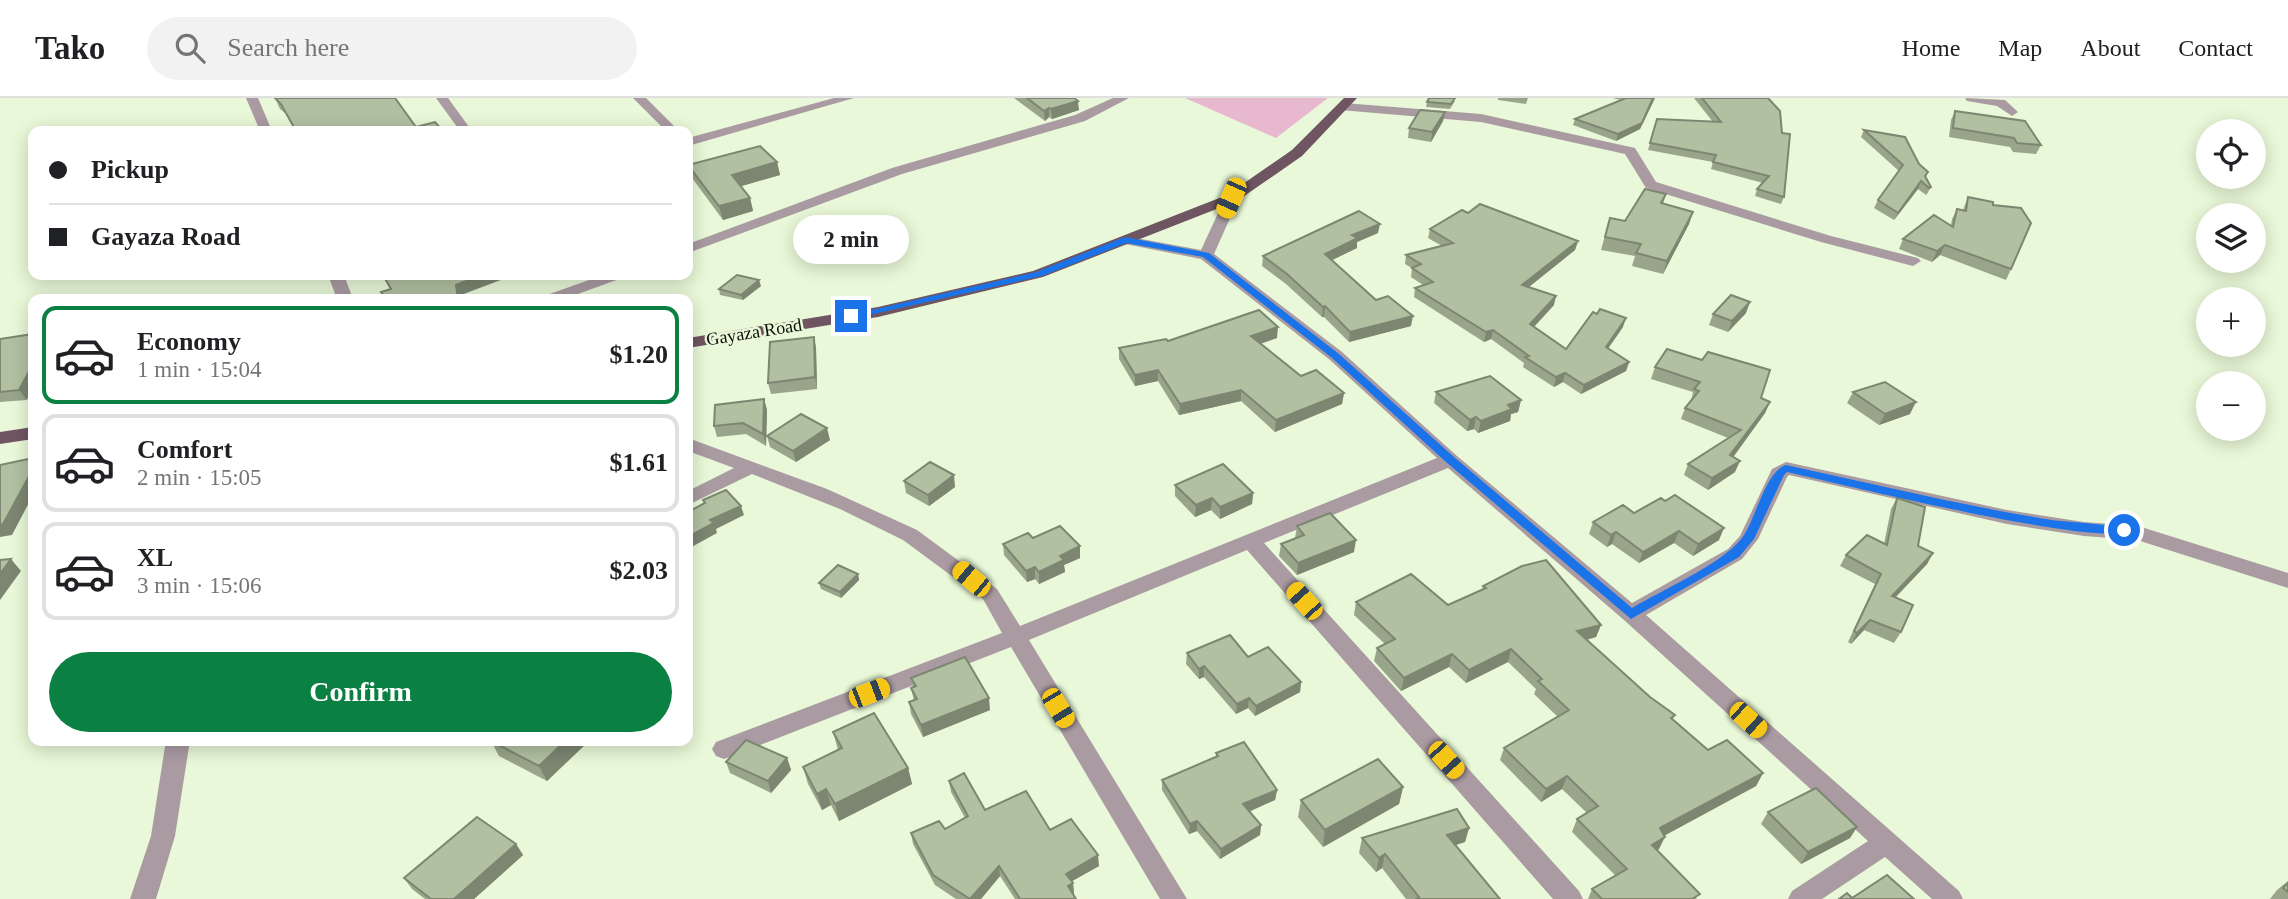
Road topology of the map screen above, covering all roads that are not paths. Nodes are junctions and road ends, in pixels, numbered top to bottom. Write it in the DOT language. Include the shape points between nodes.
graph roads {
  1 [pos="252,98"];
  2 [pos="442,98"];
  3 [pos="639,98"];
  4 [pos="848,98"];
  5 [pos="1123,98"];
  6 [pos="1971,98"];
  7 [pos="833,100"];
  8 [pos="1348,103"];
  9 [pos="2012,113"];
  10 [pos="264,126"];
  11 [pos="462,126"];
  12 [pos="668,126"];
  13 [pos="693,141"];
  14 [pos="1231,198"];
  15 [pos="1125,240"];
  16 [pos="693,247"];
  17 [pos="1206,255"];
  18 [pos="1913,261"];
  19 [pos="607,280"];
  20 [pos="579,294"];
  21 [pos="693,341"];
  22 [pos="28,434"];
  23 [pos="0,438"];
  24 [pos="693,446"];
  25 [pos="1450,460"];
  26 [pos="749,468"];
  27 [pos="693,496"];
  28 [pos="1251,542"];
  29 [pos="2288,582"];
  30 [pos="1631,614"];
  31 [pos="1014,637"];
  32 [pos="177,746"];
  33 [pos="724,750"];
  34 [pos="1885,843"];
  35 [pos="143,899"];
  36 [pos="1174,899"];
  37 [pos="1570,899"];
  38 [pos="1801,899"];
  39 [pos="1950,899"];
  1 -- 10 [label="street"];
  2 -- 11 [label="street"];
  3 -- 12 [label="street"];
  4 -- 7 [label="street"];
  5 -- 16 [label="street" via="1080,118 897,171"];
  6 -- 9 [label="street" via="2000,103"];
  7 -- 13 [label="street"];
  8 -- 14 [label="main road, Gayaza Road" via="1297,153"];
  8 -- 18 [label="street" via="1481,118 1630,151 1651,185"];
  14 -- 15 [label="main road, Gayaza Road"];
  14 -- 17 [label="street"];
  15 -- 17 [label="street"];
  15 -- 21 [label="main road, Gayaza Road" via="1038,274 878,312"];
  17 -- 25 [label="street" via="1336,356"];
  19 -- 20 [label="street"];
  22 -- 23 [label="main road"];
  24 -- 26 [label="street"];
  25 -- 28 [label="street"];
  25 -- 30 [label="street"];
  26 -- 27 [label="street"];
  26 -- 31 [label="street" via="900,529 990,594"];
  28 -- 31 [label="street"];
  28 -- 37 [label="street"];
  29 -- 30 [label="street" via="2138,533 2007,517 1786,468 1779,472 1754,528 1735,554"];
  30 -- 34 [label="street"];
  31 -- 33 [label="street"];
  31 -- 36 [label="street"];
  32 -- 35 [label="street" via="163,836"];
  34 -- 38 [label="street"];
  34 -- 39 [label="street"];
}
